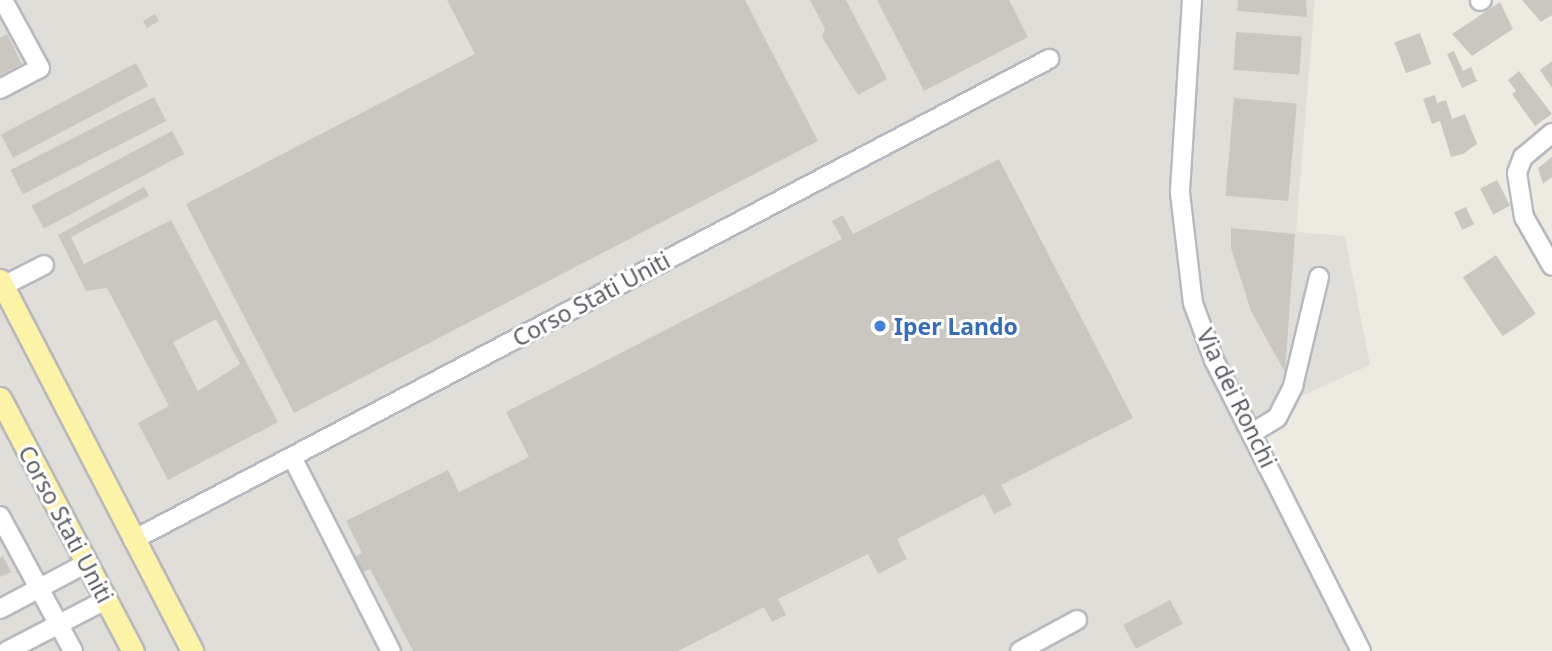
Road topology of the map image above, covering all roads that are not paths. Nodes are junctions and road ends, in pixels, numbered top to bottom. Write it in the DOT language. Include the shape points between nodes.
graph roads {
  1 [pos="4,0"];
  2 [pos="1192,0"];
  3 [pos="1049,59"];
  4 [pos="0,89"];
  5 [pos="1552,133"];
  6 [pos="44,265"];
  7 [pos="1552,266"];
  8 [pos="1319,276"];
  9 [pos="2,283"];
  10 [pos="0,398"];
  11 [pos="1252,433"];
  12 [pos="292,457"];
  13 [pos="0,516"];
  14 [pos="133,540"];
  15 [pos="87,563"];
  16 [pos="40,588"];
  17 [pos="106,600"];
  18 [pos="0,609"];
  19 [pos="1077,620"];
  20 [pos="59,624"];
  21 [pos="7,651"];
  22 [pos="73,651"];
  23 [pos="133,651"];
  24 [pos="192,651"];
  25 [pos="391,651"];
  26 [pos="1020,651"];
  27 [pos="1361,651"];
  1 -- 4 [label="street" via="40,68"];
  2 -- 11 [label="street, Via dei Ronchi" via="1182,240 1193,303 1214,360"];
  3 -- 12 [label="street, Corso Stati Uniti"];
  5 -- 7 [label="street" via="1523,157 1517,173 1524,217"];
  6 -- 9 [label="street"];
  8 -- 11 [label="street" via="1293,386 1278,418"];
  9 -- 14 [label="main road"];
  10 -- 15 [label="main road, Corso Stati Uniti"];
  11 -- 27 [label="street, Via dei Ronchi"];
  12 -- 14 [label="street, Corso Stati Uniti"];
  12 -- 25 [label="street"];
  13 -- 16 [label="street"];
  14 -- 24 [label="main road"];
  15 -- 16 [label="street"];
  15 -- 17 [label="main road, Corso Stati Uniti"];
  16 -- 18 [label="street"];
  16 -- 20 [label="street"];
  17 -- 20 [label="street"];
  17 -- 23 [label="main road, Corso Stati Uniti"];
  19 -- 26 [label="street"];
  20 -- 21 [label="street"];
  20 -- 22 [label="street"];
}
